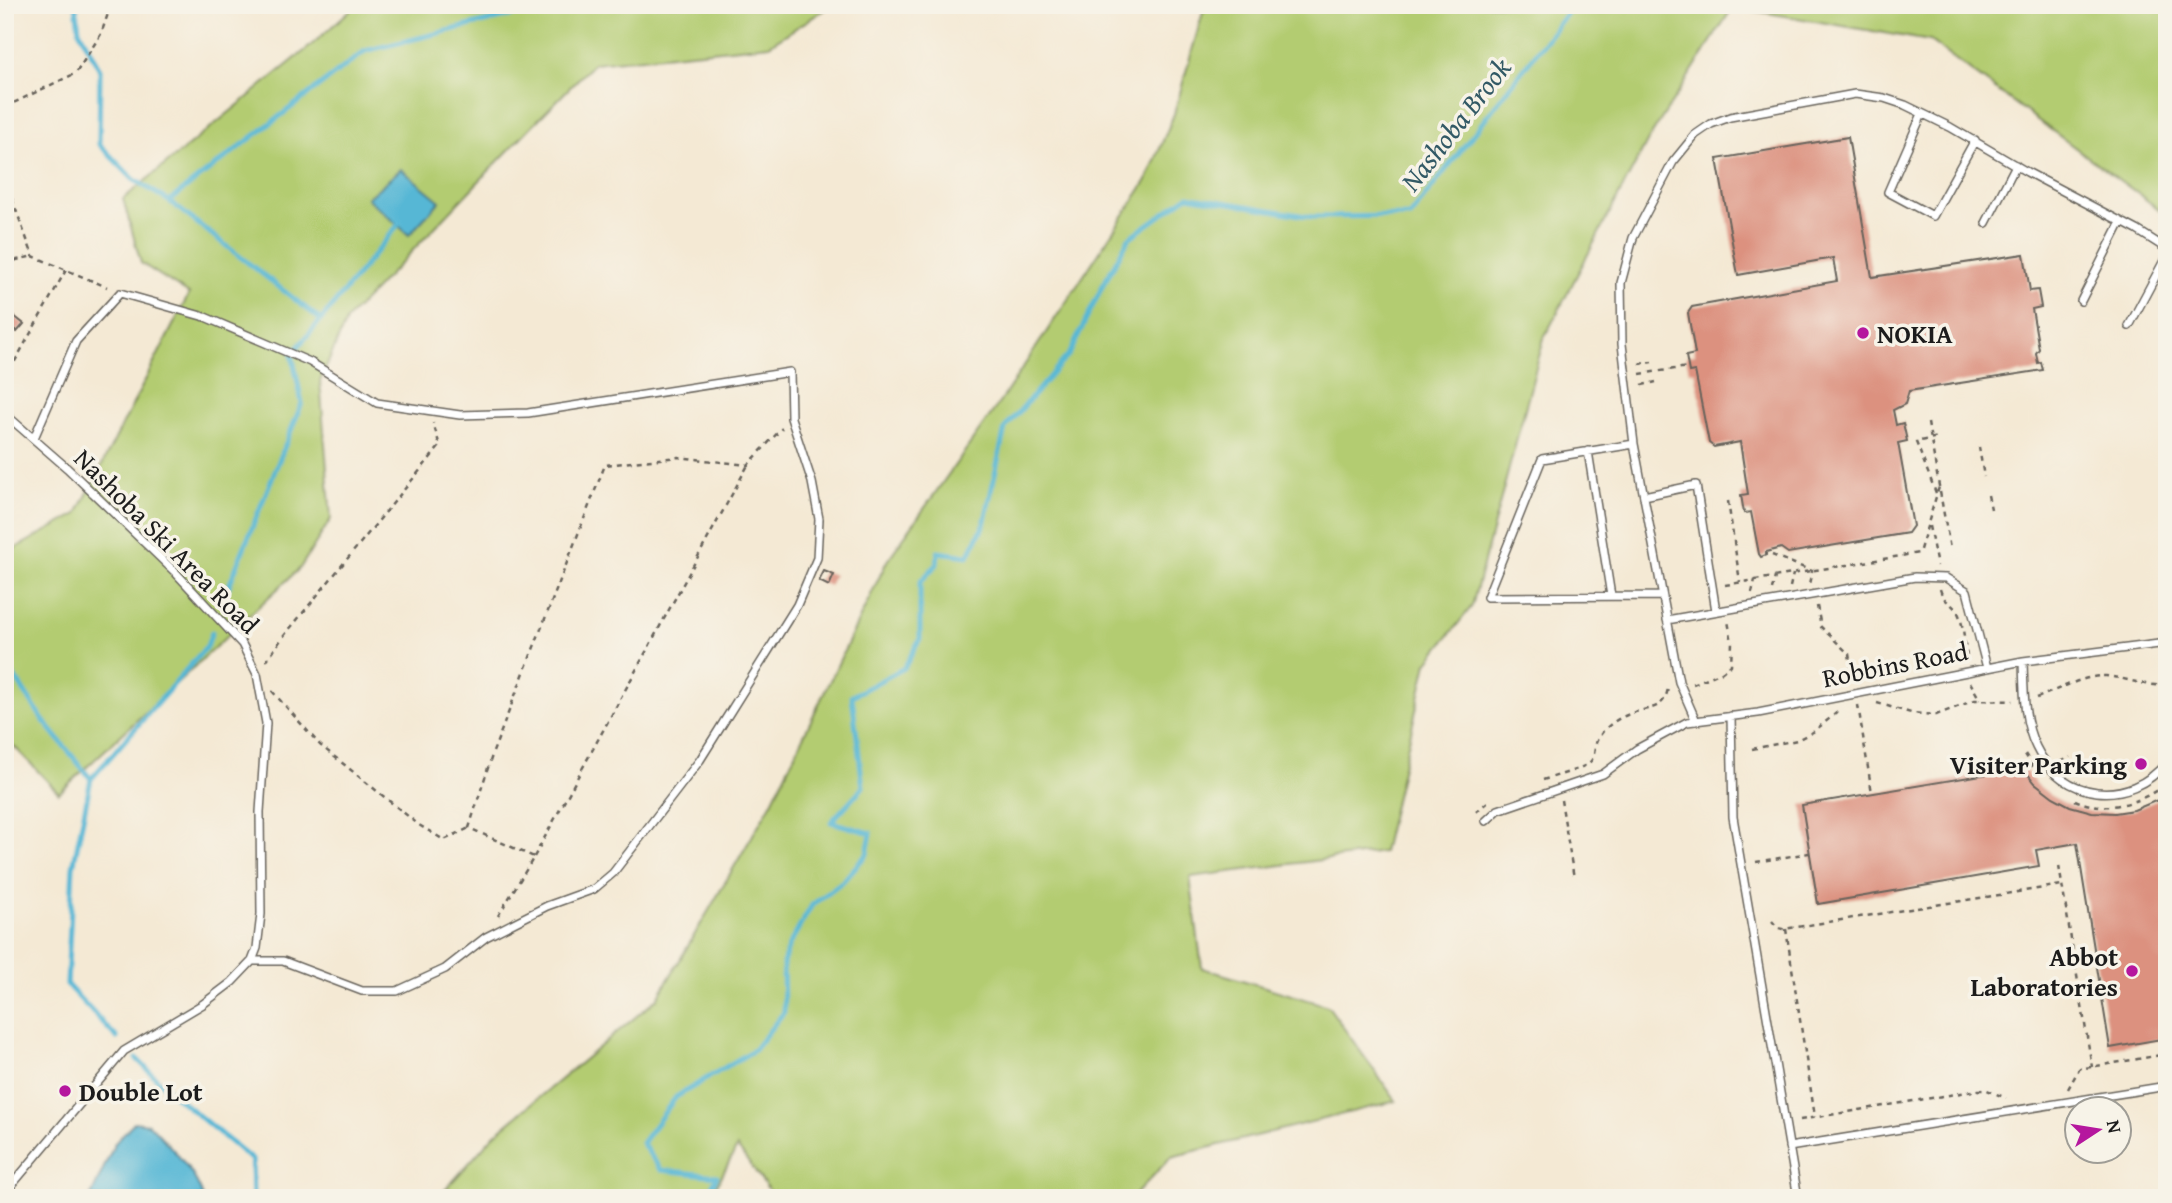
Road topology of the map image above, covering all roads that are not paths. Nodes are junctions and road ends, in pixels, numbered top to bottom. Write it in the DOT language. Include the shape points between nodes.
graph roads {
  1 [pos="1922,114"];
  2 [pos="1975,140"];
  3 [pos="2016,165"];
  4 [pos="2121,222"];
  5 [pos="1986,223"];
  6 [pos="2167,249"];
  7 [pos="2167,255"];
  8 [pos="2081,302"];
  9 [pos="2129,326"];
  10 [pos="5,414"];
  11 [pos="34,438"];
  12 [pos="1634,444"];
  13 [pos="1588,451"];
  14 [pos="1644,496"];
  15 [pos="1611,596"];
  16 [pos="1662,596"];
  17 [pos="1716,611"];
  18 [pos="1667,620"];
  19 [pos="2167,643"];
  20 [pos="2023,661"];
  21 [pos="1987,668"];
  22 [pos="1731,716"];
  23 [pos="1696,721"];
  24 [pos="2167,762"];
  25 [pos="1486,821"];
  26 [pos="252,961"];
  27 [pos="2167,1086"];
  28 [pos="1789,1147"];
  29 [pos="5,1193"];
  30 [pos="1798,1198"];
  1 -- 2 [label="lane"];
  1 -- 2 [label="lane" via="1888,192 1933,216"];
  1 -- 12 [label="lane" via="1884,99 1855,94 1730,117 1695,135 1673,162 1633,238 1621,283 1622,344"];
  2 -- 3 [label="lane"];
  3 -- 4 [label="lane"];
  3 -- 5 [label="lane"];
  4 -- 6 [label="lane"];
  4 -- 8 [label="lane"];
  7 -- 9 [label="lane"];
  10 -- 11 [label="lane, Nashoba Ski Area Road"];
  11 -- 26 [label="lane, Nashoba Ski Area Road" via="176,573 242,644 257,674 266,723 260,812 261,915"];
  11 -- 26 [label="lane" via="76,341 120,293 205,317 292,354 377,403 460,415 528,413 790,372 791,418 819,519 817,558 796,605 700,760 613,873 594,889 547,906 486,937 444,969 397,991 362,991 283,961"];
  12 -- 13 [label="lane"];
  12 -- 14 [label="lane"];
  13 -- 15 [label="lane"];
  13 -- 15 [label="lane" via="1542,459 1487,597"];
  14 -- 16 [label="lane"];
  14 -- 17 [label="lane" via="1696,485"];
  15 -- 16 [label="lane"];
  16 -- 18 [label="lane"];
  17 -- 18 [label="lane"];
  17 -- 21 [label="lane" via="1915,578 1946,578 1967,592"];
  18 -- 23 [label="lane" via="1679,682"];
  19 -- 20 [label="lane, Robbins Road"];
  20 -- 21 [label="lane, Robbins Road"];
  20 -- 24 [label="lane" via="2031,732 2040,755 2057,775 2089,790 2123,791 2143,783"];
  21 -- 22 [label="lane, Robbins Road"];
  22 -- 23 [label="lane, Robbins Road"];
  22 -- 28 [label="lane" via="1733,817"];
  23 -- 25 [label="lane, Robbins Road" via="1637,749 1602,774 1498,810"];
  26 -- 29 [label="lane" via="203,1004 124,1051"];
  27 -- 28 [label="lane"];
  28 -- 30 [label="lane"];
}
